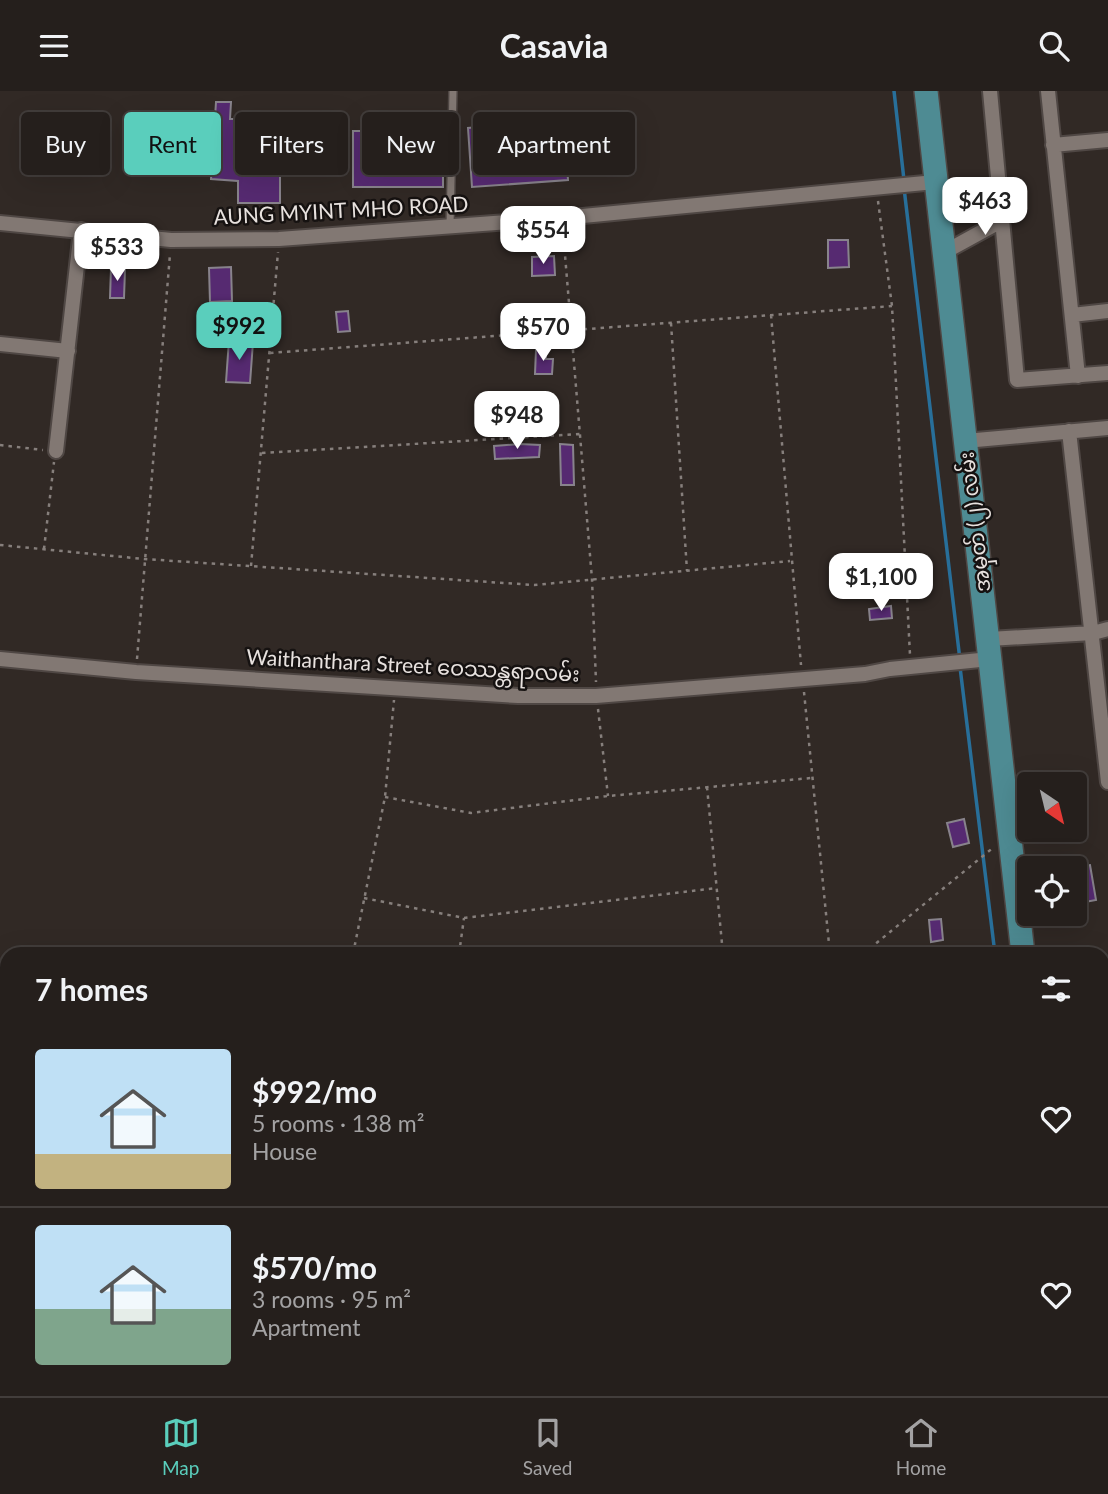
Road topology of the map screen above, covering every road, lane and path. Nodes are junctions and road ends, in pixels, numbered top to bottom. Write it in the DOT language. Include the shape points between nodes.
graph roads {
  1 [pos="453,91"];
  2 [pos="926,91"];
  3 [pos="990,91"];
  4 [pos="1048,91"];
  5 [pos="1108,141"];
  6 [pos="1053,145"];
  7 [pos="935,182"];
  8 [pos="876,187"];
  9 [pos="562,218"];
  10 [pos="1001,221"];
  11 [pos="0,223"];
  12 [pos="450,226"];
  13 [pos="81,230"];
  14 [pos="279,239"];
  15 [pos="171,240"];
  16 [pos="943,253"];
  17 [pos="892,306"];
  18 [pos="1108,311"];
  19 [pos="771,315"];
  20 [pos="1072,315"];
  21 [pos="671,323"];
  22 [pos="571,330"];
  23 [pos="0,344"];
  24 [pos="68,351"];
  25 [pos="270,353"];
  26 [pos="1108,373"];
  27 [pos="1078,376"];
  28 [pos="1108,428"];
  29 [pos="1069,431"];
  30 [pos="580,434"];
  31 [pos="965,441"];
  32 [pos="0,445"];
  33 [pos="56,451"];
  34 [pos="261,453"];
  35 [pos="0,545"];
  36 [pos="44,549"];
  37 [pos="144,559"];
  38 [pos="790,561"];
  39 [pos="251,566"];
  40 [pos="687,571"];
  41 [pos="592,579"];
  42 [pos="1108,629"];
  43 [pos="1093,632"];
  44 [pos="989,649"];
  45 [pos="0,659"];
  46 [pos="910,667"];
  47 [pos="136,672"];
  48 [pos="802,678"];
  49 [pos="395,690"];
  50 [pos="596,696"];
  51 [pos="811,778"];
  52 [pos="1108,782"];
  53 [pos="707,787"];
  54 [pos="608,796"];
  55 [pos="384,797"];
  56 [pos="1010,834"];
  57 [pos="717,888"];
  58 [pos="364,898"];
  59 [pos="464,918"];
  60 [pos="354,947"];
  61 [pos="460,947"];
  62 [pos="722,947"];
  63 [pos="829,947"];
  64 [pos="872,947"];
  65 [pos="1022,947"];
  1 -- 12 [label="lane"];
  2 -- 7 [label="main road, အမှတ် (၂) လမ်း"];
  3 -- 10 [label="street"];
  4 -- 6 [label="street"];
  5 -- 6 [label="street"];
  6 -- 20 [label="street"];
  7 -- 8 [label="street, AUNG MYINT MHO ROAD"];
  7 -- 16 [label="main road, အမှတ် (၂) လမ်း"];
  8 -- 9 [label="street, AUNG MYINT MHO ROAD"];
  8 -- 17 [label="path"];
  9 -- 12 [label="street, AUNG MYINT MHO ROAD"];
  9 -- 22 [label="path"];
  10 -- 16 [label="street"];
  10 -- 27 [label="street" via="1017,380"];
  11 -- 13 [label="street, AUNG MYINT MHO ROAD"];
  12 -- 14 [label="street, AUNG MYINT MHO ROAD"];
  13 -- 15 [label="street, AUNG MYINT MHO ROAD"];
  13 -- 24 [label="street"];
  14 -- 15 [label="street, AUNG MYINT MHO ROAD"];
  14 -- 25 [label="path"];
  15 -- 37 [label="path"];
  16 -- 31 [label="main road, အမှတ် (၂) လမ်း"];
  17 -- 19 [label="path"];
  17 -- 46 [label="path"];
  18 -- 20 [label="street"];
  19 -- 21 [label="path"];
  19 -- 38 [label="path"];
  20 -- 27 [label="street"];
  21 -- 22 [label="path"];
  21 -- 40 [label="path"];
  22 -- 25 [label="path"];
  22 -- 30 [label="path"];
  23 -- 24 [label="street"];
  24 -- 33 [label="street"];
  25 -- 34 [label="path"];
  26 -- 27 [label="street"];
  28 -- 29 [label="street"];
  29 -- 31 [label="street"];
  29 -- 43 [label="street"];
  30 -- 34 [label="path"];
  30 -- 41 [label="path"];
  31 -- 44 [label="main road, အမှတ် (၂) လမ်း"];
  32 -- 33 [label="path"];
  33 -- 36 [label="path"];
  34 -- 39 [label="path"];
  35 -- 36 [label="path"];
  36 -- 37 [label="path"];
  37 -- 39 [label="path"];
  37 -- 47 [label="path"];
  38 -- 40 [label="path"];
  38 -- 48 [label="path"];
  39 -- 41 [label="path" via="534,585"];
  40 -- 41 [label="path"];
  41 -- 50 [label="path"];
  42 -- 43 [label="street, Waithanthara Street ဝေဿန္တရာလမ်း"];
  43 -- 44 [label="street, Waithanthara Street ဝေဿန္တရာလမ်း"];
  43 -- 52 [label="street"];
  44 -- 46 [label="street, Waithanthara Street ဝေဿန္တရာလမ်း"];
  44 -- 56 [label="main road, အမှတ် (၂) လမ်း"];
  45 -- 47 [label="street, Waithanthara Street ဝေဿန္တရာလမ်း"];
  46 -- 48 [label="street, Waithanthara Street ဝေဿန္တရာလမ်း"];
  47 -- 49 [label="street, Waithanthara Street ဝေဿန္တရာလမ်း"];
  48 -- 50 [label="street, Waithanthara Street ဝေဿန္တရာလမ်း"];
  48 -- 51 [label="path"];
  49 -- 50 [label="street, Waithanthara Street ဝေဿန္တရာလမ်း"];
  49 -- 55 [label="path"];
  50 -- 54 [label="path"];
  51 -- 53 [label="path"];
  51 -- 63 [label="path"];
  53 -- 54 [label="path"];
  53 -- 57 [label="path"];
  54 -- 55 [label="path" via="471,813"];
  55 -- 58 [label="path"];
  56 -- 64 [label="path"];
  56 -- 65 [label="main road, အမှတ် (၂) လမ်း"];
  57 -- 59 [label="path"];
  57 -- 62 [label="path"];
  58 -- 59 [label="path"];
  58 -- 60 [label="path"];
  59 -- 61 [label="path"];
}
